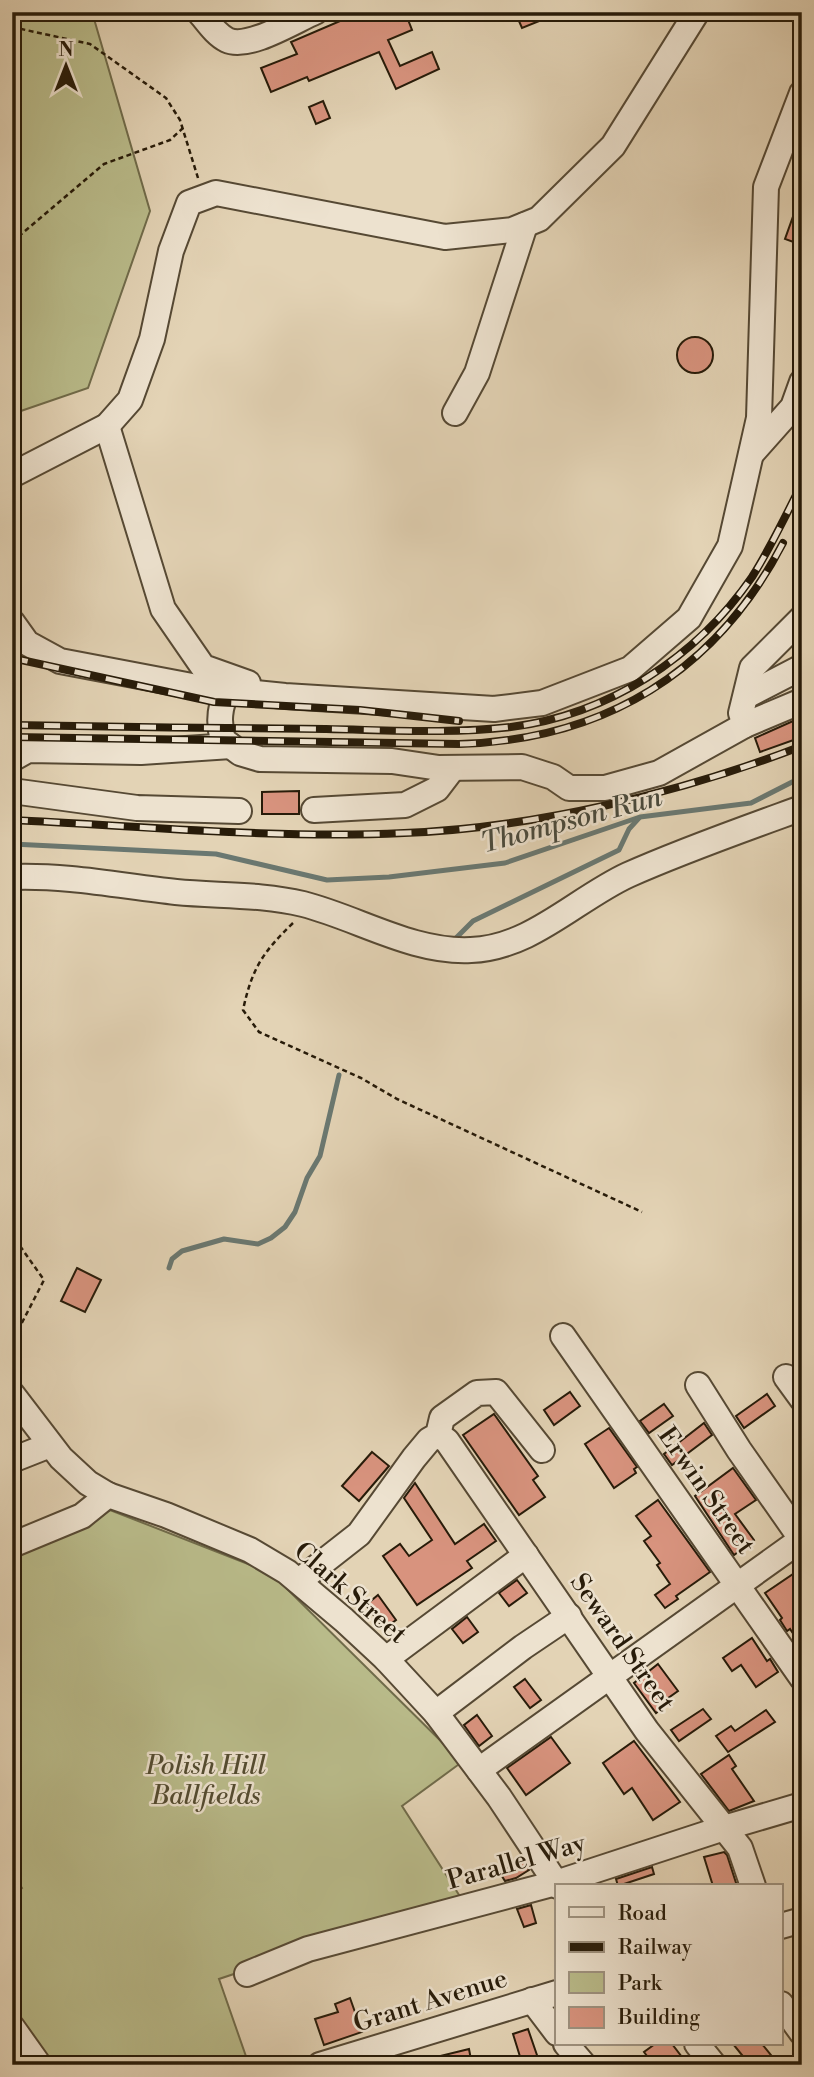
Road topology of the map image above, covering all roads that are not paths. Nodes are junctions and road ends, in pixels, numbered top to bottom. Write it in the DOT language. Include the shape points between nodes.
graph roads {
  1 [pos="199,12"];
  2 [pos="315,12"];
  3 [pos="697,12"];
  4 [pos="802,93"];
  5 [pos="525,225"];
  6 [pos="802,382"];
  7 [pos="455,414"];
  8 [pos="107,426"];
  9 [pos="751,456"];
  10 [pos="12,475"];
  11 [pos="802,618"];
  12 [pos="12,622"];
  13 [pos="802,667"];
  14 [pos="229,690"];
  15 [pos="285,696"];
  16 [pos="746,696"];
  17 [pos="802,701"];
  18 [pos="745,725"];
  19 [pos="231,747"];
  20 [pos="12,760"];
  21 [pos="453,768"];
  22 [pos="12,791"];
  23 [pos="802,808"];
  24 [pos="314,810"];
  25 [pos="239,811"];
  26 [pos="12,877"];
  27 [pos="563,1336"];
  28 [pos="786,1377"];
  29 [pos="698,1385"];
  30 [pos="12,1394"];
  31 [pos="802,1399"];
  32 [pos="438,1436"];
  33 [pos="50,1445"];
  34 [pos="542,1450"];
  35 [pos="12,1460"];
  36 [pos="108,1495"];
  37 [pos="802,1539"];
  38 [pos="12,1545"];
  39 [pos="526,1555"];
  40 [pos="299,1581"];
  41 [pos="736,1584"];
  42 [pos="569,1616"];
  43 [pos="386,1659"];
  44 [pos="609,1676"];
  45 [pos="802,1678"];
  46 [pos="436,1713"];
  47 [pos="479,1770"];
  48 [pos="802,1805"];
  49 [pos="724,1828"];
  50 [pos="557,1884"];
  51 [pos="752,1884"];
  52 [pos="555,1885"];
  53 [pos="802,1920"];
  54 [pos="782,1927"];
  55 [pos="247,1974"];
  56 [pos="555,1994"];
  57 [pos="532,2000"];
  58 [pos="782,2005"];
  59 [pos="12,2027"];
  60 [pos="555,2030"];
  61 [pos="802,2034"];
  62 [pos="568,2046"];
  63 [pos="699,2046"];
  64 [pos="353,2059"];
  65 [pos="38,2065"];
  66 [pos="320,2065"];
  67 [pos="584,2065"];
  68 [pos="714,2065"];
  1 -- 2 [label="street" via="221,36 242,42"];
  3 -- 5 [label="street" via="613,146 539,219"];
  4 -- 9 [label="street" via="766,187 760,418"];
  5 -- 7 [label="street" via="477,373"];
  5 -- 8 [label="street" via="445,237 216,194 189,203 171,251 152,339 130,400"];
  6 -- 9 [label="street" via="793,407"];
  8 -- 10 [label="street"];
  8 -- 15 [label="street" via="163,609 203,667"];
  9 -- 15 [label="street" via="730,546 689,618 631,669 542,703 494,709"];
  11 -- 16 [label="street" via="752,668"];
  12 -- 14 [label="street" via="27,643 60,661"];
  13 -- 16 [label="street"];
  14 -- 15 [label="street"];
  14 -- 19 [label="street" via="222,702 220,728"];
  16 -- 18 [label="street" via="741,713"];
  17 -- 18 [label="street"];
  18 -- 21 [label="street" via="659,773 605,788 569,788 553,777 522,767"];
  19 -- 20 [label="street" via="141,752 28,750"];
  19 -- 21 [label="street" via="260,759 392,761"];
  21 -- 24 [label="street" via="437,789 405,804"];
  22 -- 25 [label="street" via="137,808"];
  23 -- 26 [label="street" via="627,876 513,941 471,950 438,947 377,931 285,901 64,878"];
  27 -- 41 [label="street, Erwin Street"];
  28 -- 31 [label="street"];
  29 -- 37 [label="street"];
  30 -- 33 [label="street, Clark Street"];
  32 -- 34 [label="street" via="442,1418 477,1394 496,1392"];
  32 -- 39 [label="street, Seward Street" via="447,1441"];
  32 -- 40 [label="street" via="414,1458 359,1534"];
  33 -- 35 [label="street"];
  33 -- 36 [label="street, Clark Street" via="72,1471"];
  36 -- 38 [label="street" via="82,1516"];
  36 -- 40 [label="street, Clark Street" via="220,1536"];
  37 -- 41 [label="street"];
  39 -- 42 [label="street, Seward Street"];
  39 -- 43 [label="street"];
  40 -- 43 [label="street, Clark Street"];
  41 -- 44 [label="street"];
  41 -- 45 [label="street, Erwin Street"];
  42 -- 44 [label="street, Seward Street"];
  42 -- 46 [label="street"];
  43 -- 46 [label="street, Clark Street"];
  44 -- 47 [label="street"];
  44 -- 49 [label="street, Seward Street"];
  46 -- 47 [label="street, Clark Street"];
  47 -- 50 [label="street, Clark Street"];
  48 -- 49 [label="street, Parallel Way"];
  49 -- 50 [label="street, Parallel Way"];
  49 -- 51 [label="street, Seward Street" via="740,1848"];
  52 -- 55 [label="street, Parallel Way" via="308,1949"];
  53 -- 54 [label="street"];
  56 -- 57 [label="street, Grant Avenue"];
  57 -- 60 [label="street"];
  57 -- 64 [label="street, Grant Avenue"];
  58 -- 61 [label="street"];
  59 -- 65 [label="street"];
  62 -- 67 [label="street"];
  63 -- 68 [label="street"];
  64 -- 66 [label="street, Grant Avenue"];
}
